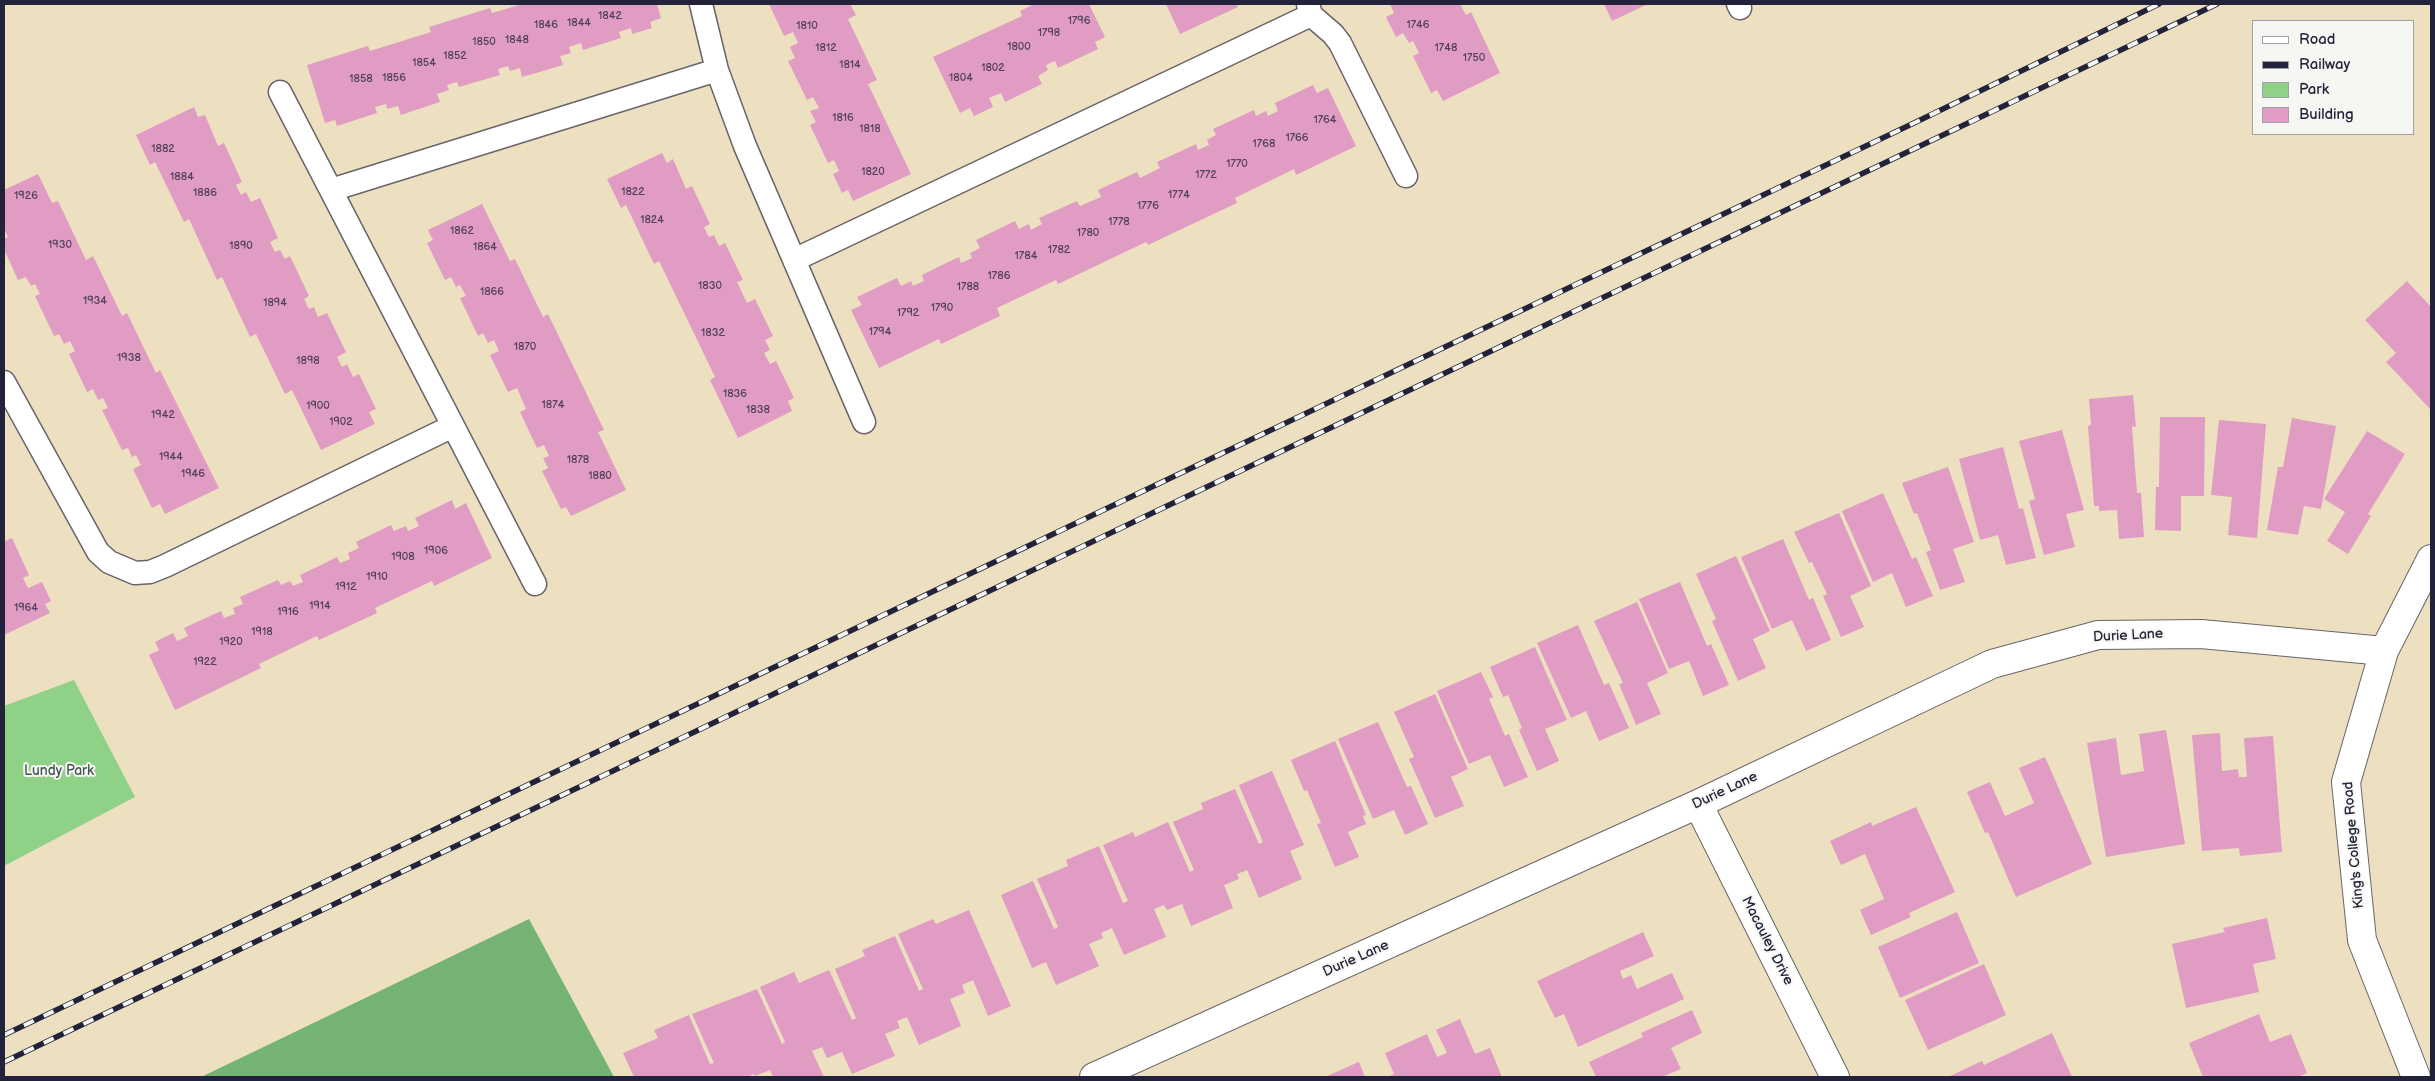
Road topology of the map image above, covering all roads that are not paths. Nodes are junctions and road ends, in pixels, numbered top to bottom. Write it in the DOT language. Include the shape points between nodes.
graph roads {
  1 [pos="700,4"];
  2 [pos="1309,10"];
  3 [pos="717,70"];
  4 [pos="280,92"];
  5 [pos="1406,176"];
  6 [pos="330,190"];
  7 [pos="794,260"];
  8 [pos="4,382"];
  9 [pos="864,422"];
  10 [pos="453,426"];
  11 [pos="2431,559"];
  12 [pos="535,584"];
  13 [pos="2384,651"];
  14 [pos="1698,804"];
  15 [pos="1094,1077"];
  16 [pos="1836,1077"];
  17 [pos="2416,1077"];
  1 -- 3 [label="lane"];
  2 -- 5 [label="lane" via="1340,43"];
  2 -- 7 [label="lane"];
  3 -- 6 [label="lane"];
  3 -- 7 [label="lane" via="745,146"];
  4 -- 6 [label="lane"];
  6 -- 10 [label="lane"];
  7 -- 9 [label="lane"];
  8 -- 10 [label="lane" via="98,552 109,562 135,573 165,566"];
  10 -- 12 [label="lane"];
  11 -- 13 [label="street, King's College Road"];
  13 -- 14 [label="street, Durie Lane" via="2201,634 2098,635 1992,664"];
  13 -- 17 [label="street, King's College Road" via="2346,782 2362,940"];
  14 -- 15 [label="street, Durie Lane"];
  14 -- 16 [label="street, Macauley Drive"];
}
